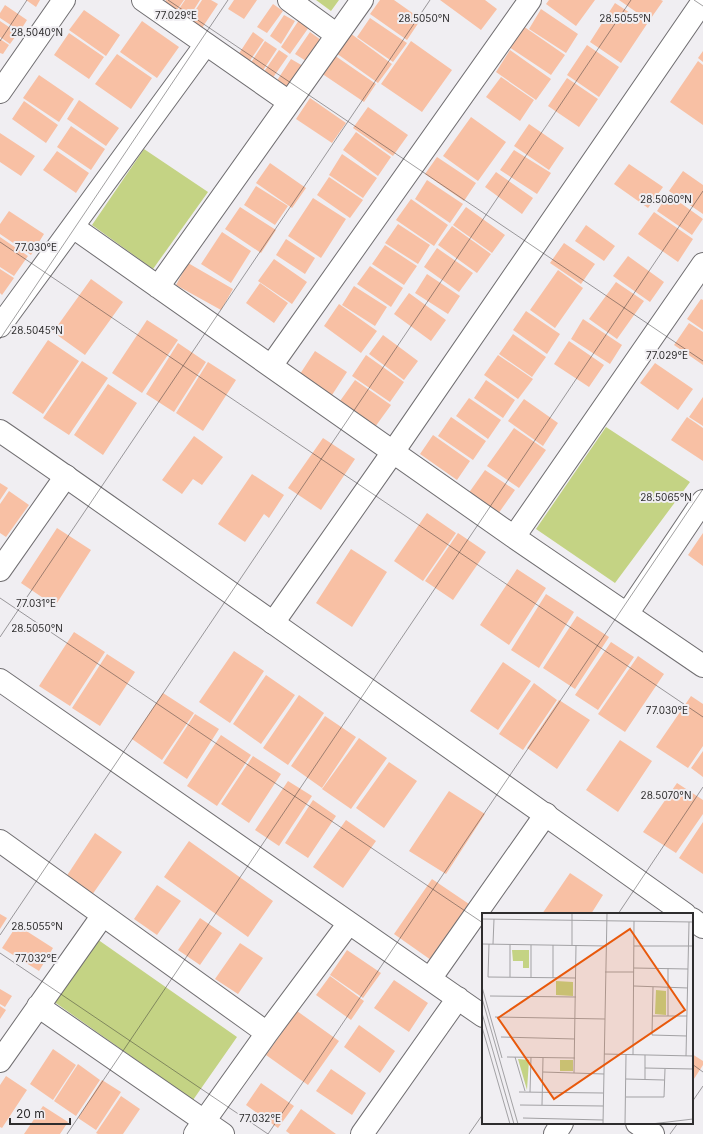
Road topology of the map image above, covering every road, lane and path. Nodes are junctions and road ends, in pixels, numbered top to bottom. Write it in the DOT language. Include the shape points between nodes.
graph roads {
  1 [pos="64,0"];
  2 [pos="143,0"];
  3 [pos="289,0"];
  4 [pos="362,0"];
  5 [pos="530,0"];
  6 [pos="703,1"];
  7 [pos="336,36"];
  8 [pos="206,44"];
  9 [pos="0,92"];
  10 [pos="289,102"];
  11 [pos="73,227"];
  12 [pos="703,264"];
  13 [pos="158,287"];
  14 [pos="0,326"];
  15 [pos="271,366"];
  16 [pos="0,431"];
  17 [pos="394,452"];
  18 [pos="66,476"];
  19 [pos="703,501"];
  20 [pos="514,537"];
  21 [pos="0,570"];
  22 [pos="627,614"];
  23 [pos="273,623"];
  24 [pos="703,666"];
  25 [pos="0,680"];
  26 [pos="546,814"];
  27 [pos="0,841"];
  28 [pos="687,913"];
  29 [pos="103,915"];
  30 [pos="349,922"];
  31 [pos="430,979"];
  32 [pos="458,998"];
  33 [pos="38,1006"];
  34 [pos="482,1015"];
  35 [pos="267,1032"];
  36 [pos="0,1061"];
  37 [pos="561,1124"];
  38 [pos="638,1124"];
  39 [pos="199,1127"];
  40 [pos="223,1134"];
  41 [pos="362,1134"];
  42 [pos="555,1134"];
  43 [pos="653,1134"];
  1 -- 9 [label="street"];
  2 -- 8 [label="street"];
  3 -- 7 [label="street"];
  4 -- 7 [label="street"];
  5 -- 15 [label="street"];
  6 -- 17 [label="street"];
  7 -- 10 [label="street"];
  8 -- 10 [label="street"];
  8 -- 11 [label="street"];
  10 -- 13 [label="street"];
  11 -- 13 [label="street"];
  11 -- 14 [label="street"];
  12 -- 20 [label="street"];
  13 -- 15 [label="street"];
  15 -- 17 [label="street"];
  16 -- 18 [label="street"];
  17 -- 20 [label="street"];
  17 -- 23 [label="street"];
  18 -- 21 [label="street"];
  18 -- 23 [label="street"];
  19 -- 22 [label="street"];
  20 -- 22 [label="street"];
  22 -- 24 [label="street"];
  23 -- 26 [label="street"];
  25 -- 30 [label="street"];
  26 -- 28 [label="street"];
  26 -- 31 [label="street"];
  27 -- 29 [label="street"];
  29 -- 33 [label="street"];
  29 -- 35 [label="street"];
  30 -- 31 [label="street"];
  30 -- 35 [label="street"];
  31 -- 32 [label="street"];
  32 -- 34 [label="street"];
  32 -- 41 [label="street"];
  33 -- 36 [label="street"];
  33 -- 39 [label="street"];
  35 -- 39 [label="street"];
  37 -- 42 [label="street"];
  38 -- 43 [label="street"];
  39 -- 40 [label="street"];
}
